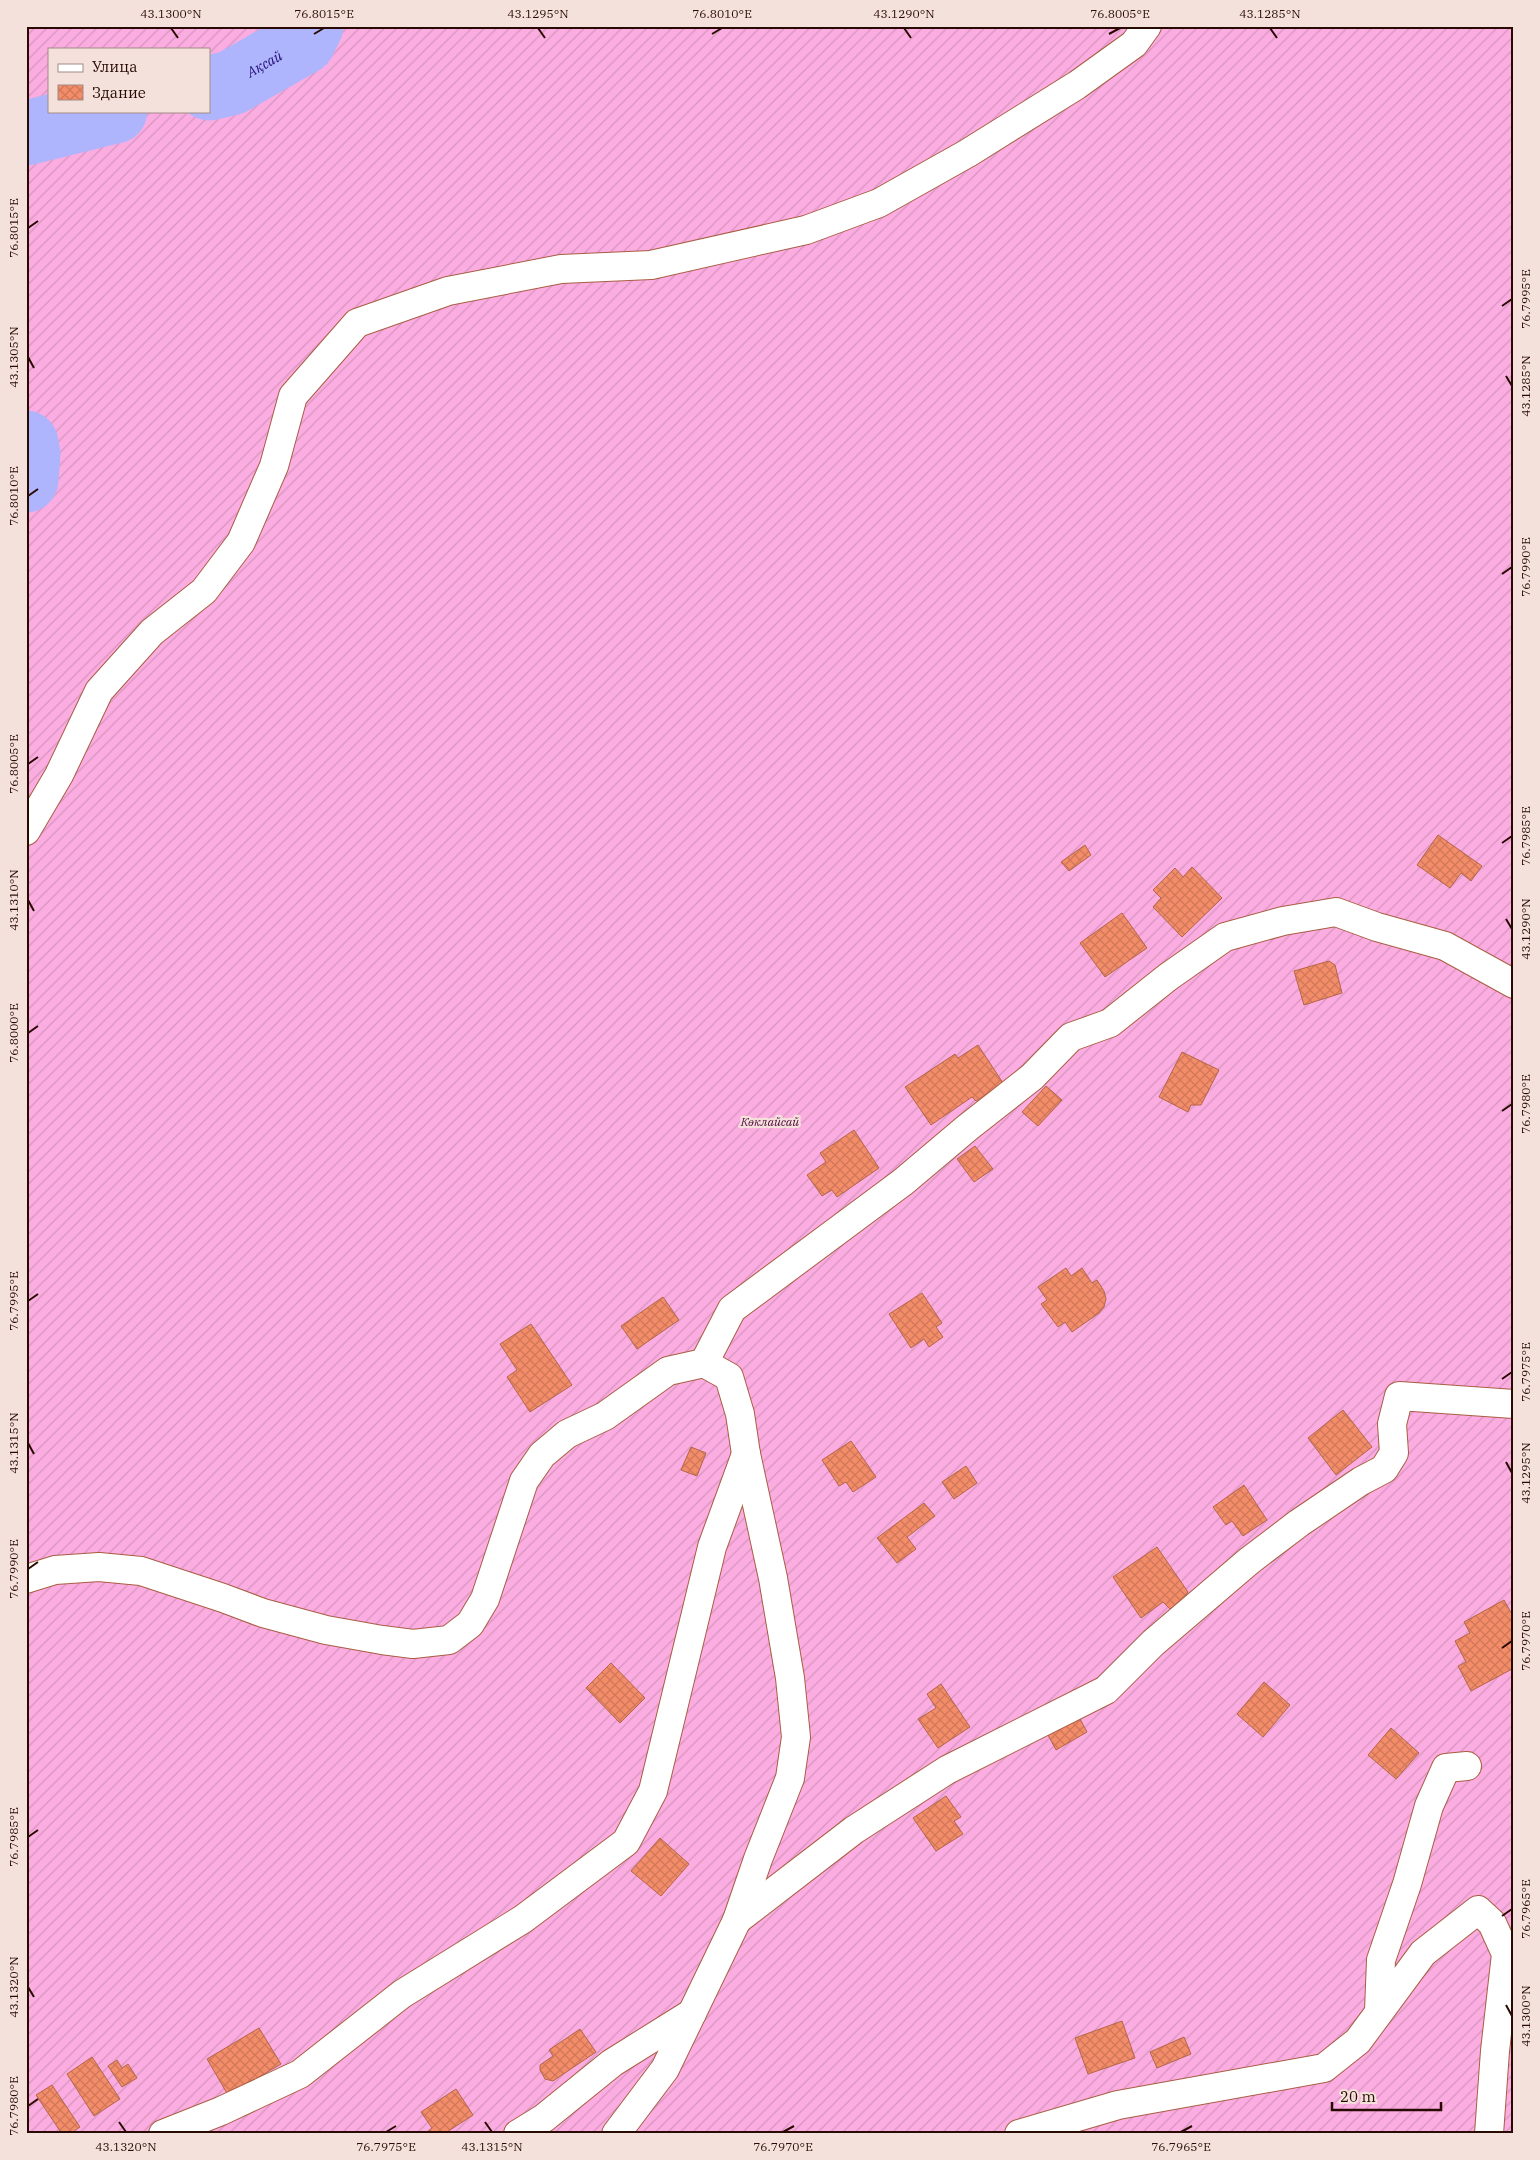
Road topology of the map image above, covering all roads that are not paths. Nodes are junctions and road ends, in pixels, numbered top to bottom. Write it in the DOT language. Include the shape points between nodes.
graph roads {
  1 [pos="1147,26"];
  2 [pos="26,831"];
  3 [pos="1514,984"];
  4 [pos="704,1363"];
  5 [pos="1514,1404"];
  6 [pos="746,1454"];
  7 [pos="26,1579"];
  8 [pos="1467,1766"];
  9 [pos="737,1920"];
  10 [pos="1379,2011"];
  11 [pos="692,2013"];
  12 [pos="163,2134"];
  13 [pos="518,2134"];
  14 [pos="616,2134"];
  15 [pos="1019,2134"];
  16 [pos="1489,2134"];
  1 -- 2 [label="street" via="1134,44 1077,85 968,153 879,202 806,230 651,265 561,269 448,291 357,323 293,396 274,466 241,542 204,591 152,632 99,691 59,775"];
  3 -- 4 [label="street" via="1445,946 1336,912 1283,921 1225,937 1110,1022 1071,1037 1032,1077 903,1182 732,1309"];
  4 -- 6 [label="street" via="728,1377 740,1414"];
  4 -- 7 [label="street" via="668,1371 605,1416 567,1434 542,1455 524,1481 485,1599 470,1624 449,1640 413,1644 326,1630 263,1613 141,1571 99,1567 56,1570"];
  5 -- 9 [label="street" via="1399,1396 1392,1424 1394,1453 1384,1469 1299,1523 1250,1561 1154,1643 1106,1690 946,1770 854,1830"];
  6 -- 9 [label="street" via="773,1578 790,1678 796,1737 790,1778"];
  6 -- 12 [label="street" via="712,1547 653,1791 626,1842 523,1918 402,1994 300,2074"];
  8 -- 10 [label="street" via="1446,1768 1429,1806 1408,1884 1381,1960"];
  9 -- 11 [label="street"];
  10 -- 15 [label="street" via="1358,2041 1324,2068 1118,2105"];
  10 -- 16 [label="street" via="1423,1953 1449,1931 1478,1910 1492,1923 1506,1954"];
  11 -- 13 [label="street" via="612,2063 544,2118"];
  11 -- 14 [label="street" via="665,2069"];
}
